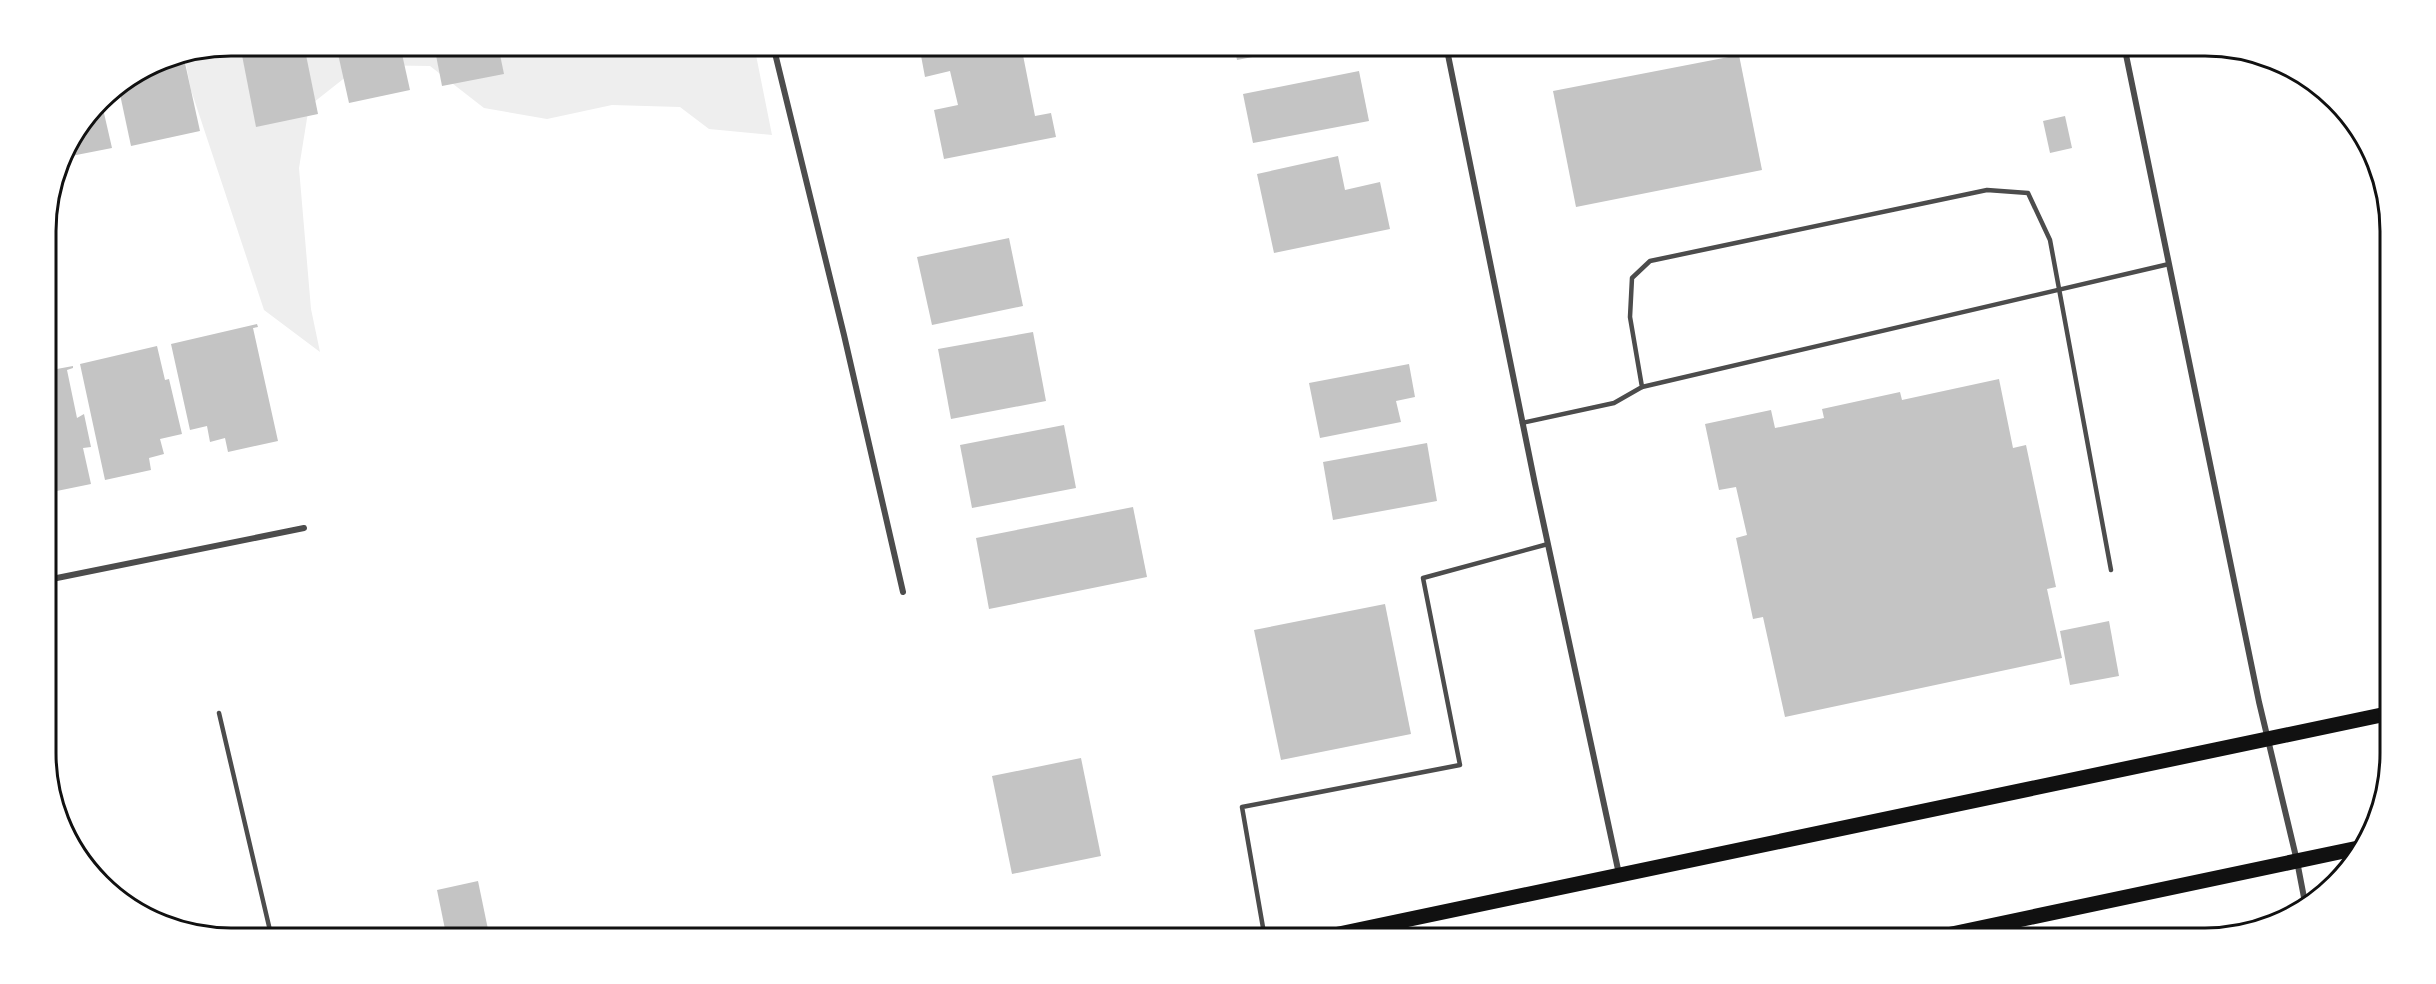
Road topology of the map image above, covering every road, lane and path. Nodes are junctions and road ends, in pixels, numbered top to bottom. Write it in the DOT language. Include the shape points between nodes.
graph roads {
  1 [pos="776,56"];
  2 [pos="1448,56"];
  3 [pos="2126,56"];
  4 [pos="2169,264"];
  5 [pos="2058,288"];
  6 [pos="1642,387"];
  7 [pos="1522,423"];
  8 [pos="304,528"];
  9 [pos="1548,544"];
  10 [pos="2111,570"];
  11 [pos="56,578"];
  12 [pos="903,592"];
  13 [pos="219,713"];
  14 [pos="2380,715"];
  15 [pos="2267,739"];
  16 [pos="2352,849"];
  17 [pos="2297,861"];
  18 [pos="1619,875"];
  19 [pos="2304,897"];
  20 [pos="269,928"];
  21 [pos="1263,928"];
  22 [pos="1368,928"];
  23 [pos="1980,928"];
  1 -- 12 [label="street"];
  2 -- 7 [label="street"];
  3 -- 4 [label="street"];
  4 -- 5 [label="lane"];
  4 -- 15 [label="street"];
  5 -- 6 [label="lane"];
  5 -- 6 [label="lane" via="2050,240 2028,193 2007,191 1987,190 1650,261 1632,278 1630,317"];
  5 -- 10 [label="lane"];
  6 -- 7 [label="lane" via="1614,403"];
  7 -- 9 [label="street"];
  8 -- 11 [label="street"];
  9 -- 18 [label="street"];
  9 -- 21 [label="lane" via="1422,578 1460,765 1242,807"];
  13 -- 20 [label="lane"];
  14 -- 15 [label="main road"];
  15 -- 17 [label="street"];
  15 -- 18 [label="main road"];
  16 -- 17 [label="main road"];
  17 -- 19 [label="street"];
  17 -- 23 [label="main road"];
  18 -- 22 [label="main road"];
}
